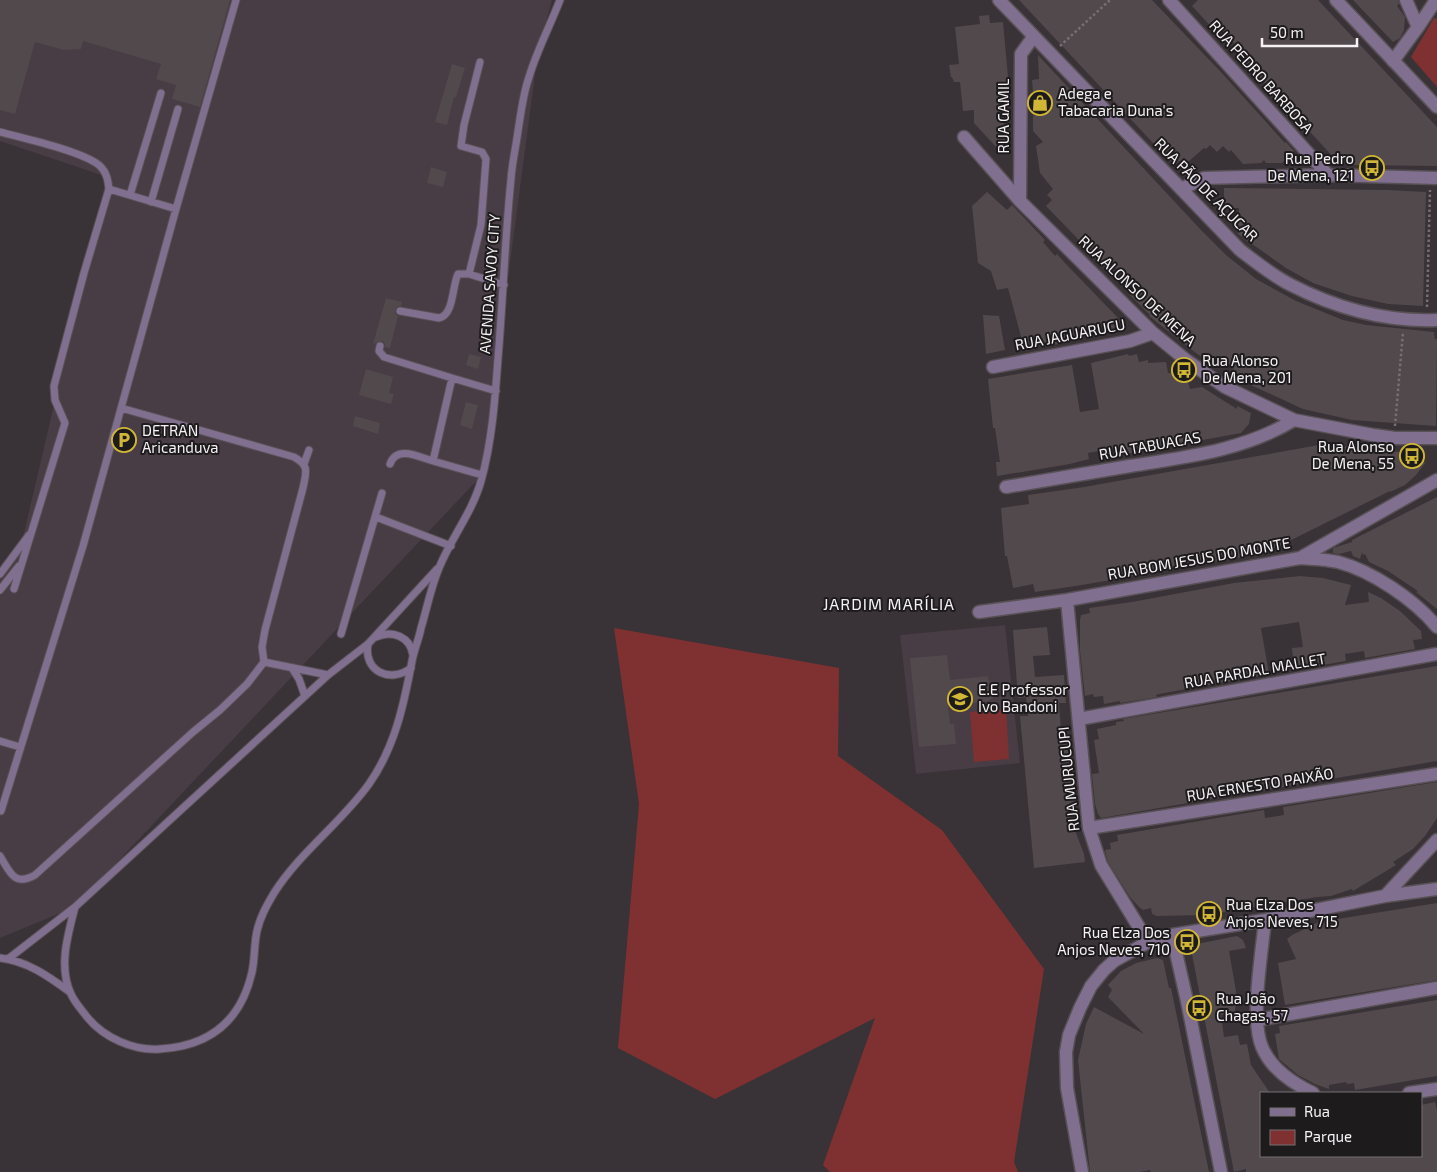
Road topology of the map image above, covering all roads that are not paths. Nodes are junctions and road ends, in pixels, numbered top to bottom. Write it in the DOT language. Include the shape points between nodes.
graph roads {
  1 [pos="236,0"];
  2 [pos="560,0"];
  3 [pos="999,0"];
  4 [pos="1169,0"];
  5 [pos="1336,0"];
  6 [pos="1406,0"];
  7 [pos="1436,0"];
  8 [pos="1418,27"];
  9 [pos="1034,36"];
  10 [pos="1393,61"];
  11 [pos="480,62"];
  12 [pos="161,93"];
  13 [pos="1437,107"];
  14 [pos="178,109"];
  15 [pos="0,132"];
  16 [pos="964,137"];
  17 [pos="1328,175"];
  18 [pos="1434,179"];
  19 [pos="109,189"];
  20 [pos="1181,189"];
  21 [pos="130,195"];
  22 [pos="1020,201"];
  23 [pos="151,202"];
  24 [pos="176,209"];
  25 [pos="469,274"];
  26 [pos="504,285"];
  27 [pos="400,311"];
  28 [pos="1432,320"];
  29 [pos="1153,333"];
  30 [pos="380,346"];
  31 [pos="993,367"];
  32 [pos="452,378"];
  33 [pos="496,391"];
  34 [pos="121,408"];
  35 [pos="1294,420"];
  36 [pos="1437,438"];
  37 [pos="309,450"];
  38 [pos="433,461"];
  39 [pos="304,464"];
  40 [pos="390,464"];
  41 [pos="482,475"];
  42 [pos="1437,480"];
  43 [pos="1006,487"];
  44 [pos="382,493"];
  45 [pos="376,517"];
  46 [pos="31,533"];
  47 [pos="450,546"];
  48 [pos="1300,558"];
  49 [pos="24,560"];
  50 [pos="440,566"];
  51 [pos="0,574"];
  52 [pos="14,589"];
  53 [pos="0,590"];
  54 [pos="1067,600"];
  55 [pos="979,612"];
  56 [pos="1437,627"];
  57 [pos="341,634"];
  58 [pos="370,642"];
  59 [pos="1437,654"];
  60 [pos="413,655"];
  61 [pos="264,662"];
  62 [pos="292,668"];
  63 [pos="411,668"];
  64 [pos="328,675"];
  65 [pos="304,696"];
  66 [pos="1079,719"];
  67 [pos="0,741"];
  68 [pos="20,747"];
  69 [pos="1437,774"];
  70 [pos="1,811"];
  71 [pos="1089,828"];
  72 [pos="1437,840"];
  73 [pos="0,856"];
  74 [pos="1437,890"];
  75 [pos="1385,896"];
  76 [pos="75,906"];
  77 [pos="1265,920"];
  78 [pos="1172,935"];
  79 [pos="1148,942"];
  80 [pos="0,958"];
  81 [pos="8,959"];
  82 [pos="1437,988"];
  83 [pos="70,992"];
  84 [pos="1256,1020"];
  85 [pos="1437,1089"];
  86 [pos="1311,1092"];
  87 [pos="1416,1092"];
  88 [pos="1082,1172"];
  89 [pos="1221,1172"];
  1 -- 24 [label="lane"];
  2 -- 26 [label="lane, AVENIDA SAVOY CITY" via="527,81 511,175"];
  3 -- 9 [label="street, RUA PÃO DE AÇUCAR"];
  4 -- 17 [label="street, RUA PEDRO BARBOSA"];
  5 -- 10 [label="street"];
  6 -- 8 [label="street"];
  7 -- 8 [label="street"];
  8 -- 10 [label="street"];
  9 -- 20 [label="street, RUA PÃO DE AÇUCAR"];
  9 -- 22 [label="street, RUA GAMIL" via="1021,54"];
  10 -- 13 [label="street"];
  11 -- 25 [label="lane" via="462,146 482,152 486,159 481,226"];
  12 -- 21 [label="lane"];
  14 -- 23 [label="lane"];
  15 -- 19 [label="lane" via="93,161 102,167"];
  16 -- 22 [label="street, RUA ALONSO DE MENA"];
  17 -- 18 [label="street"];
  17 -- 20 [label="street" via="1204,178"];
  19 -- 21 [label="lane"];
  19 -- 46 [label="lane" via="54,386 65,423"];
  20 -- 28 [label="street, RUA PÃO DE AÇUCAR" via="1240,250 1291,285 1370,314 1404,320"];
  21 -- 23 [label="lane"];
  22 -- 29 [label="street, RUA ALONSO DE MENA"];
  23 -- 24 [label="lane"];
  24 -- 34 [label="lane"];
  25 -- 26 [label="lane"];
  25 -- 27 [label="lane" via="458,274 449,311 444,317"];
  26 -- 33 [label="lane, AVENIDA SAVOY CITY"];
  29 -- 31 [label="street, RUA JAGUARUCU" via="1130,341"];
  29 -- 35 [label="street, RUA ALONSO DE MENA" via="1225,387"];
  30 -- 32 [label="lane" via="379,351 384,357"];
  32 -- 33 [label="lane"];
  32 -- 38 [label="lane"];
  33 -- 41 [label="lane, AVENIDA SAVOY CITY"];
  34 -- 39 [label="lane" via="294,457"];
  34 -- 68 [label="lane" via="75,573"];
  35 -- 36 [label="street, RUA ALONSO DE MENA" via="1373,436"];
  35 -- 43 [label="street, RUA TABUACAS" via="1251,441 1198,455"];
  37 -- 39 [label="lane"];
  38 -- 40 [label="lane" via="407,453 395,456"];
  38 -- 41 [label="lane"];
  39 -- 61 [label="lane" via="303,488 265,630"];
  41 -- 47 [label="lane, AVENIDA SAVOY CITY" via="463,525"];
  42 -- 48 [label="street, RUA BOM JESUS DO MONTE"];
  44 -- 45 [label="lane"];
  45 -- 47 [label="lane"];
  45 -- 57 [label="lane"];
  46 -- 49 [label="lane"];
  46 -- 51 [label="lane"];
  47 -- 50 [label="lane, AVENIDA SAVOY CITY"];
  48 -- 54 [label="street, RUA BOM JESUS DO MONTE"];
  48 -- 56 [label="street" via="1338,562 1369,575 1413,603"];
  49 -- 52 [label="lane"];
  49 -- 53 [label="lane"];
  50 -- 58 [label="lane"];
  50 -- 60 [label="lane"];
  54 -- 55 [label="street, RUA BOM JESUS DO MONTE"];
  54 -- 66 [label="street, RUA MURUCUPI"];
  58 -- 60 [label="lane" via="382,634 398,635 410,645"];
  58 -- 63 [label="lane" via="366,653 368,659 381,673 394,676"];
  58 -- 64 [label="lane"];
  59 -- 66 [label="street, RUA PARDAL MALLET"];
  60 -- 63 [label="lane"];
  61 -- 62 [label="lane"];
  61 -- 73 [label="lane" via="220,710 35,875 25,880 17,879"];
  62 -- 64 [label="lane"];
  62 -- 65 [label="lane"];
  63 -- 83 [label="lane" via="395,736 378,769 341,819 294,866 262,914 246,993 226,1023 208,1038 182,1047 155,1050 133,1047 93,1024"];
  64 -- 65 [label="lane"];
  65 -- 76 [label="lane"];
  66 -- 71 [label="street, RUA MURUCUPI"];
  67 -- 68 [label="lane"];
  68 -- 70 [label="lane"];
  69 -- 71 [label="street, RUA ERNESTO PAIXÃO"];
  71 -- 79 [label="street, RUA MURUCUPI" via="1101,865"];
  72 -- 75 [label="street"];
  74 -- 75 [label="street"];
  75 -- 77 [label="street"];
  76 -- 81 [label="lane"];
  76 -- 83 [label="lane" via="65,956"];
  77 -- 78 [label="street"];
  77 -- 84 [label="street"];
  78 -- 79 [label="street"];
  78 -- 89 [label="street"];
  79 -- 88 [label="street" via="1104,970 1087,993 1069,1035 1067,1088"];
  80 -- 81 [label="lane"];
  81 -- 83 [label="lane" via="46,974"];
  82 -- 84 [label="street"];
  84 -- 86 [label="street" via="1261,1046 1272,1064 1288,1079"];
  85 -- 87 [label="street"];
}
